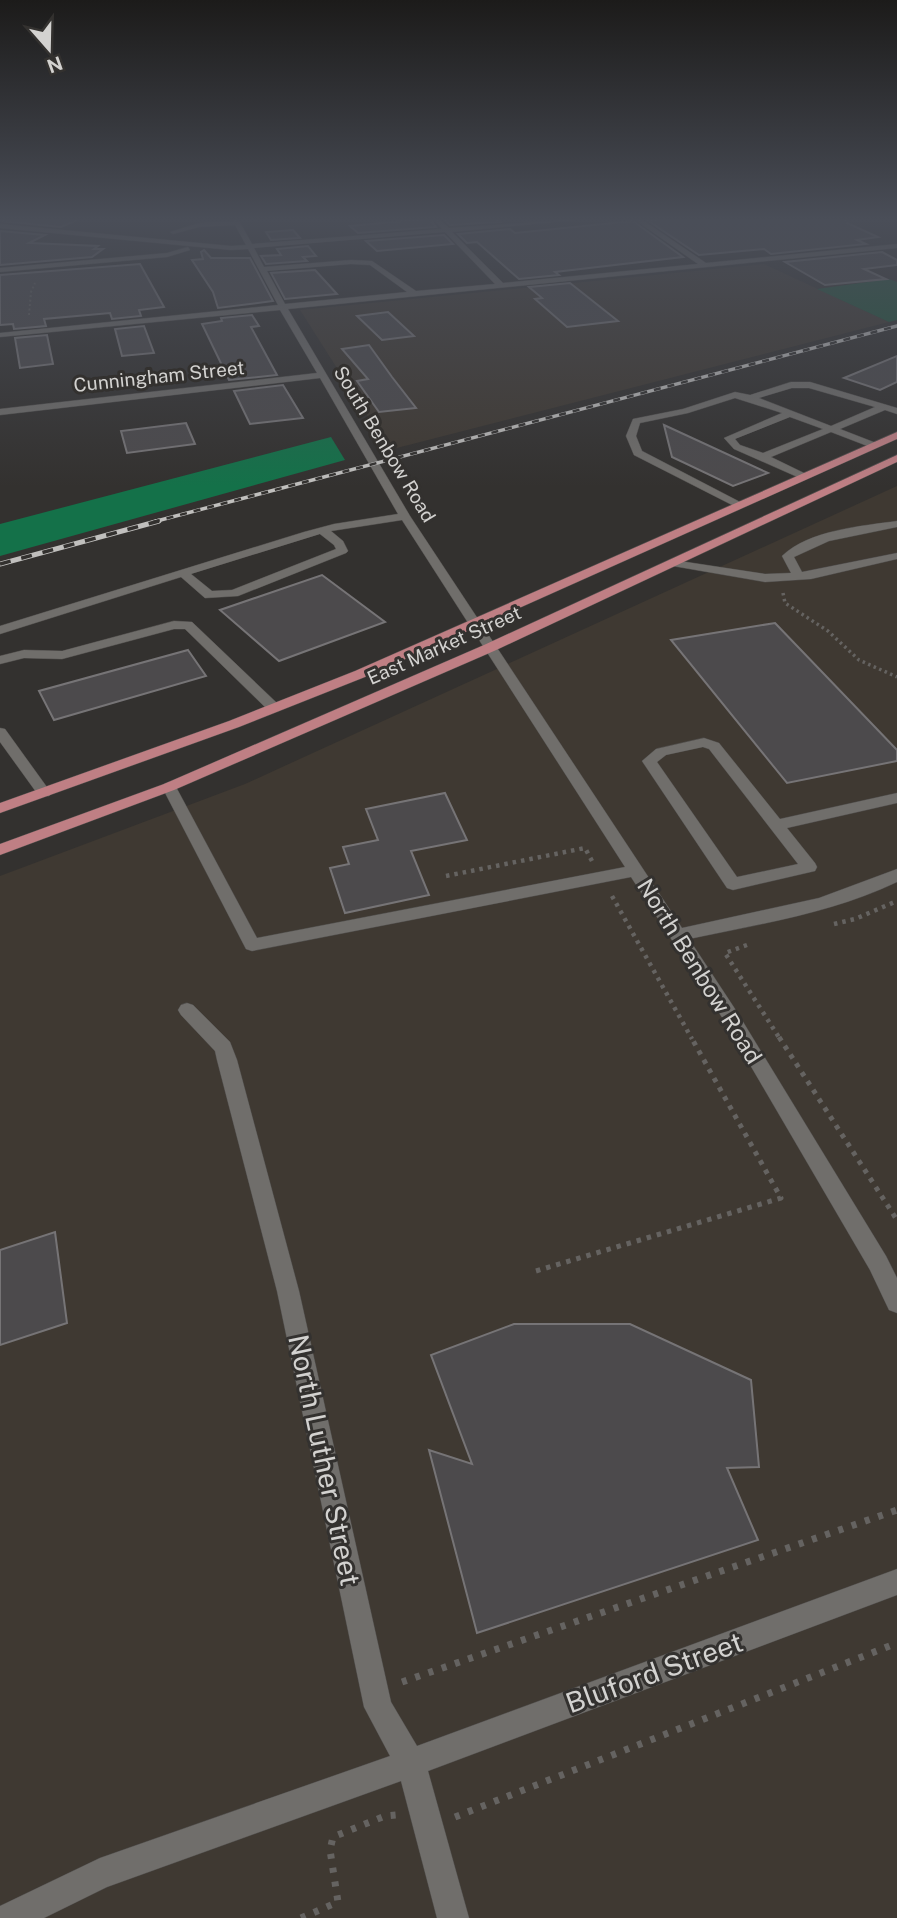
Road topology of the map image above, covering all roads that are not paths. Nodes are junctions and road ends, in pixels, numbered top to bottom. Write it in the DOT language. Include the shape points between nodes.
graph roads {
  1 [pos="257,309"];
  2 [pos="283,309"];
  3 [pos="0,335"];
  4 [pos="322,376"];
  5 [pos="750,398"];
  6 [pos="882,408"];
  7 [pos="897,411"];
  8 [pos="0,412"];
  9 [pos="791,413"];
  10 [pos="831,429"];
  11 [pos="897,435"];
  12 [pos="872,446"];
  13 [pos="763,457"];
  14 [pos="896,459"];
  15 [pos="802,476"];
  16 [pos="814,497"];
  17 [pos="738,505"];
  18 [pos="405,516"];
  19 [pos="897,524"];
  20 [pos="323,530"];
  21 [pos="897,556"];
  22 [pos="673,563"];
  23 [pos="183,573"];
  24 [pos="798,576"];
  25 [pos="474,624"];
  26 [pos="0,630"];
  27 [pos="489,648"];
  28 [pos="0,660"];
  29 [pos="274,708"];
  30 [pos="0,732"];
  31 [pos="169,787"];
  32 [pos="44,793"];
  33 [pos="897,798"];
  34 [pos="0,808"];
  35 [pos="776,825"];
  36 [pos="0,850"];
  37 [pos="636,870"];
  38 [pos="897,875"];
  39 [pos="678,935"];
  40 [pos="187,1010"];
  41 [pos="897,1302"];
  42 [pos="897,1582"];
  43 [pos="411,1763"];
  44 [pos="10,1918"];
  45 [pos="453,1918"];
  1 -- 3 [label="street"];
  2 -- 4 [label="street, South Benbow Road"];
  4 -- 8 [label="street, Cunningham Street"];
  4 -- 18 [label="street, South Benbow Road"];
  5 -- 6 [label="street" via="792,385 810,385"];
  5 -- 9 [label="street"];
  5 -- 17 [label="street" via="735,395 636,421 631,436 638,453"];
  6 -- 7 [label="street"];
  6 -- 10 [label="street"];
  9 -- 10 [label="street"];
  9 -- 13 [label="street" via="729,438 737,447"];
  10 -- 12 [label="street"];
  10 -- 13 [label="street"];
  11 -- 12 [label="main road, East Market Street"];
  12 -- 15 [label="main road, East Market Street"];
  12 -- 16 [label="main road" via="878,456"];
  13 -- 15 [label="street"];
  14 -- 16 [label="main road, East Market Street"];
  15 -- 17 [label="main road, East Market Street"];
  16 -- 22 [label="main road, East Market Street"];
  17 -- 25 [label="main road, East Market Street"];
  18 -- 20 [label="street"];
  18 -- 25 [label="street, South Benbow Road"];
  19 -- 24 [label="street" via="797,549 788,556"];
  20 -- 23 [label="street"];
  20 -- 23 [label="street" via="342,551 234,593 209,595"];
  21 -- 24 [label="street"];
  22 -- 24 [label="street" via="726,573"];
  22 -- 27 [label="main road, East Market Street"];
  23 -- 26 [label="street"];
  25 -- 27 [label="street, South Benbow Road"];
  25 -- 29 [label="main road, East Market Street"];
  27 -- 31 [label="main road, East Market Street"];
  27 -- 37 [label="street, North Benbow Road"];
  28 -- 29 [label="street" via="24,654 62,655 188,625"];
  29 -- 32 [label="main road, East Market Street"];
  30 -- 32 [label="street"];
  31 -- 36 [label="main road, East Market Street"];
  31 -- 37 [label="street" via="252,945"];
  32 -- 34 [label="main road, East Market Street"];
  33 -- 35 [label="street"];
  35 -- 35 [label="street" via="809,867 733,884 649,761 661,752 704,742 714,746"];
  37 -- 39 [label="street, North Benbow Road"];
  38 -- 39 [label="street" via="830,901"];
  39 -- 41 [label="street, North Benbow Road"];
  40 -- 43 [label="street, North Luther Street" via="223,1047 227,1060 288,1291 378,1707"];
  42 -- 43 [label="street, Bluford Street"];
  43 -- 44 [label="street, Bluford Street" via="100,1874"];
  43 -- 45 [label="street, North Luther Street" via="417,1824"];
}
